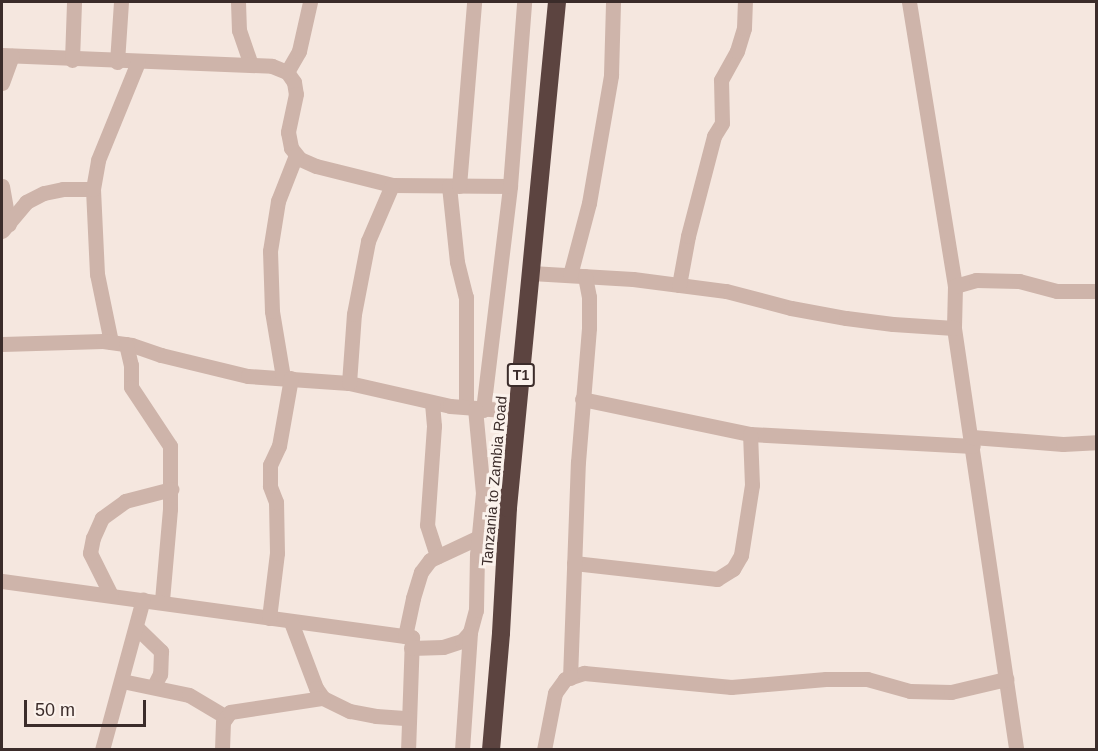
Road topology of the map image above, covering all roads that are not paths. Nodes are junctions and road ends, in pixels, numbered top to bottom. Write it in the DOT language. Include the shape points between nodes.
graph roads {
  1 [pos="74,2"];
  2 [pos="121,2"];
  3 [pos="238,2"];
  4 [pos="310,2"];
  5 [pos="474,2"];
  6 [pos="524,2"];
  7 [pos="557,2"];
  8 [pos="614,2"];
  9 [pos="745,2"];
  10 [pos="909,2"];
  11 [pos="7,55"];
  12 [pos="72,60"];
  13 [pos="117,62"];
  14 [pos="138,62"];
  15 [pos="251,64"];
  16 [pos="287,72"];
  17 [pos="2,83"];
  18 [pos="296,155"];
  19 [pos="392,185"];
  20 [pos="2,186"];
  21 [pos="454,186"];
  22 [pos="510,186"];
  23 [pos="93,189"];
  24 [pos="5,227"];
  25 [pos="531,273"];
  26 [pos="577,275"];
  27 [pos="679,285"];
  28 [pos="955,286"];
  29 [pos="1096,291"];
  30 [pos="954,328"];
  31 [pos="118,343"];
  32 [pos="2,344"];
  33 [pos="287,378"];
  34 [pos="349,382"];
  35 [pos="582,399"];
  36 [pos="432,403"];
  37 [pos="474,409"];
  38 [pos="517,411"];
  39 [pos="750,434"];
  40 [pos="973,441"];
  41 [pos="1096,442"];
  42 [pos="171,489"];
  43 [pos="479,537"];
  44 [pos="437,556"];
  45 [pos="574,563"];
  46 [pos="2,581"];
  47 [pos="111,595"];
  48 [pos="143,599"];
  49 [pos="162,601"];
  50 [pos="269,618"];
  51 [pos="291,622"];
  52 [pos="136,627"];
  53 [pos="470,632"];
  54 [pos="408,642"];
  55 [pos="570,678"];
  56 [pos="1006,679"];
  57 [pos="122,681"];
  58 [pos="154,686"];
  59 [pos="323,698"];
  60 [pos="226,717"];
  61 [pos="408,718"];
  62 [pos="102,750"];
  63 [pos="222,750"];
  64 [pos="408,750"];
  65 [pos="462,750"];
  66 [pos="491,750"];
  67 [pos="544,750"];
  68 [pos="1016,750"];
  1 -- 12 [label="street"];
  2 -- 13 [label="street"];
  3 -- 15 [label="street" via="239,30"];
  4 -- 16 [label="street" via="299,51"];
  5 -- 21 [label="street"];
  6 -- 22 [label="street"];
  7 -- 25 [label="highway, Tanzania to Zambia Road / T1"];
  8 -- 26 [label="street" via="611,75"];
  9 -- 27 [label="street" via="744,28 722,80 722,123 714,136"];
  10 -- 28 [label="street"];
  11 -- 12 [label="street"];
  11 -- 17 [label="street"];
  12 -- 13 [label="street"];
  13 -- 14 [label="street"];
  14 -- 15 [label="street"];
  14 -- 23 [label="street" via="98,160"];
  15 -- 16 [label="street"];
  16 -- 18 [label="street" via="296,94 288,132"];
  18 -- 19 [label="street" via="316,166"];
  18 -- 33 [label="street" via="278,201 270,252 272,311"];
  19 -- 21 [label="street"];
  19 -- 34 [label="street" via="368,241 354,314"];
  20 -- 24 [label="street"];
  21 -- 22 [label="street"];
  21 -- 37 [label="street" via="457,262 466,297"];
  22 -- 37 [label="street"];
  23 -- 24 [label="street" via="44,193 26,202"];
  23 -- 31 [label="street" via="97,274"];
  25 -- 26 [label="street"];
  25 -- 38 [label="highway, Tanzania to Zambia Road / T1"];
  26 -- 27 [label="street"];
  26 -- 35 [label="street" via="589,297"];
  27 -- 30 [label="street" via="726,291 846,318"];
  28 -- 29 [label="street" via="976,280 1019,281 1057,291"];
  28 -- 30 [label="street"];
  30 -- 40 [label="street"];
  31 -- 32 [label="street"];
  31 -- 33 [label="street" via="217,370"];
  31 -- 42 [label="street" via="131,365 131,387 170,446"];
  33 -- 34 [label="street"];
  33 -- 50 [label="street" via="279,446 270,465 270,486 276,502 277,553"];
  34 -- 36 [label="street"];
  35 -- 39 [label="street"];
  35 -- 45 [label="street"];
  36 -- 37 [label="street"];
  36 -- 44 [label="street" via="427,525"];
  37 -- 38 [label="street"];
  37 -- 43 [label="street" via="483,493"];
  38 -- 66 [label="highway, Tanzania to Zambia Road / T1"];
  39 -- 40 [label="street"];
  39 -- 45 [label="street" via="752,485 741,555 732,569 717,579"];
  40 -- 41 [label="street"];
  40 -- 56 [label="street"];
  42 -- 47 [label="street" via="125,501 102,518 90,553"];
  42 -- 49 [label="street"];
  43 -- 44 [label="street"];
  43 -- 53 [label="street" via="476,610"];
  44 -- 54 [label="street" via="421,572"];
  45 -- 55 [label="street"];
  46 -- 47 [label="street"];
  47 -- 48 [label="street"];
  48 -- 49 [label="street"];
  48 -- 52 [label="street"];
  49 -- 50 [label="street"];
  50 -- 51 [label="street"];
  51 -- 54 [label="street"];
  51 -- 59 [label="street"];
  52 -- 57 [label="street"];
  52 -- 58 [label="street" via="161,651"];
  53 -- 54 [label="street" via="462,641 443,647"];
  53 -- 65 [label="street"];
  54 -- 61 [label="street"];
  55 -- 56 [label="street" via="604,673 731,687 867,679 910,691 951,692"];
  55 -- 67 [label="street" via="555,693"];
  56 -- 68 [label="street"];
  57 -- 58 [label="street"];
  57 -- 62 [label="street"];
  58 -- 60 [label="street" via="189,695"];
  59 -- 60 [label="street" via="248,707"];
  59 -- 61 [label="street" via="350,711"];
  60 -- 63 [label="street"];
  61 -- 64 [label="street"];
}
